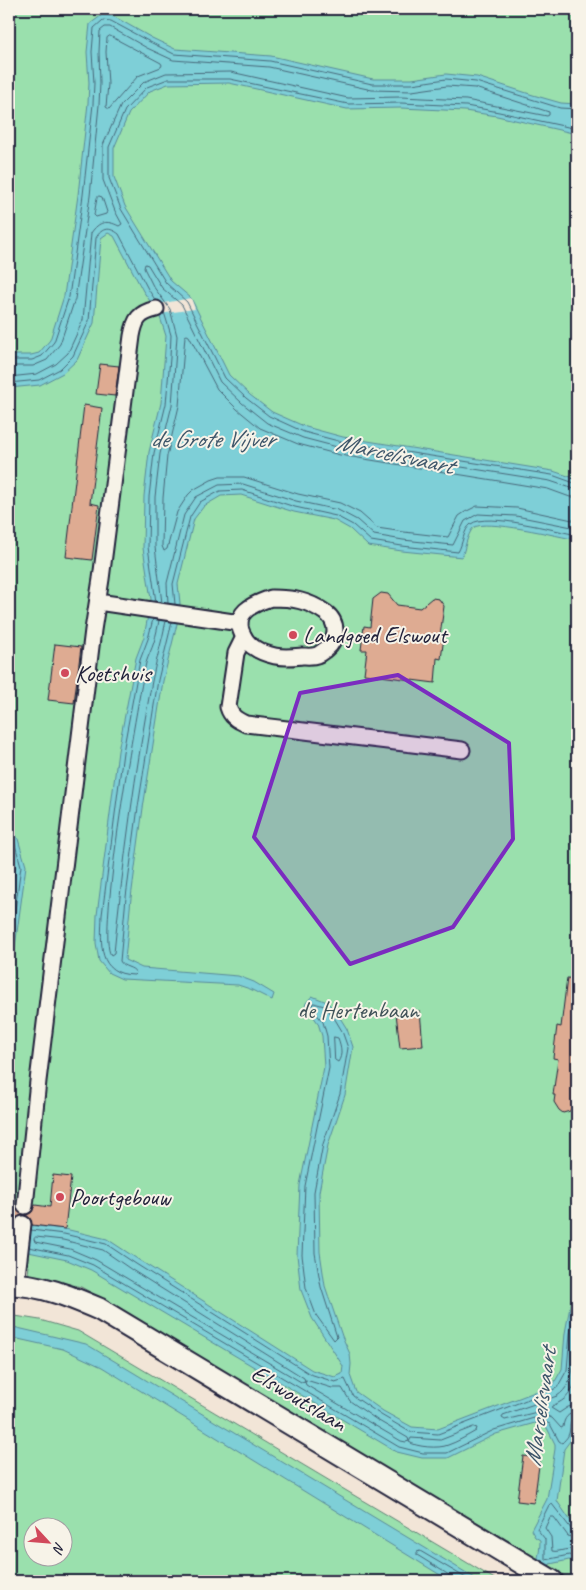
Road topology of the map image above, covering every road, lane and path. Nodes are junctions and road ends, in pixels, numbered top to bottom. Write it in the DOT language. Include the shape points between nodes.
graph roads {
  1 [pos="156,309"];
  2 [pos="98,602"];
  3 [pos="242,630"];
  4 [pos="462,750"];
  5 [pos="25,1206"];
  6 [pos="23,1224"];
  7 [pos="12,1284"];
  8 [pos="543,1576"];
  1 -- 2 [label="street" via="142,314 134,325"];
  2 -- 3 [label="street" via="178,614"];
  2 -- 5 [label="street"];
  3 -- 3 [label="street" via="248,644 264,653 284,658 318,655 330,645 336,634 333,621 327,614 293,598 271,598 256,603 242,615"];
  3 -- 4 [label="street" via="228,707 230,715 237,721"];
  6 -- 7 [label="street"];
  7 -- 8 [label="street, Elswoutslaan" via="74,1298 99,1309"];
}
